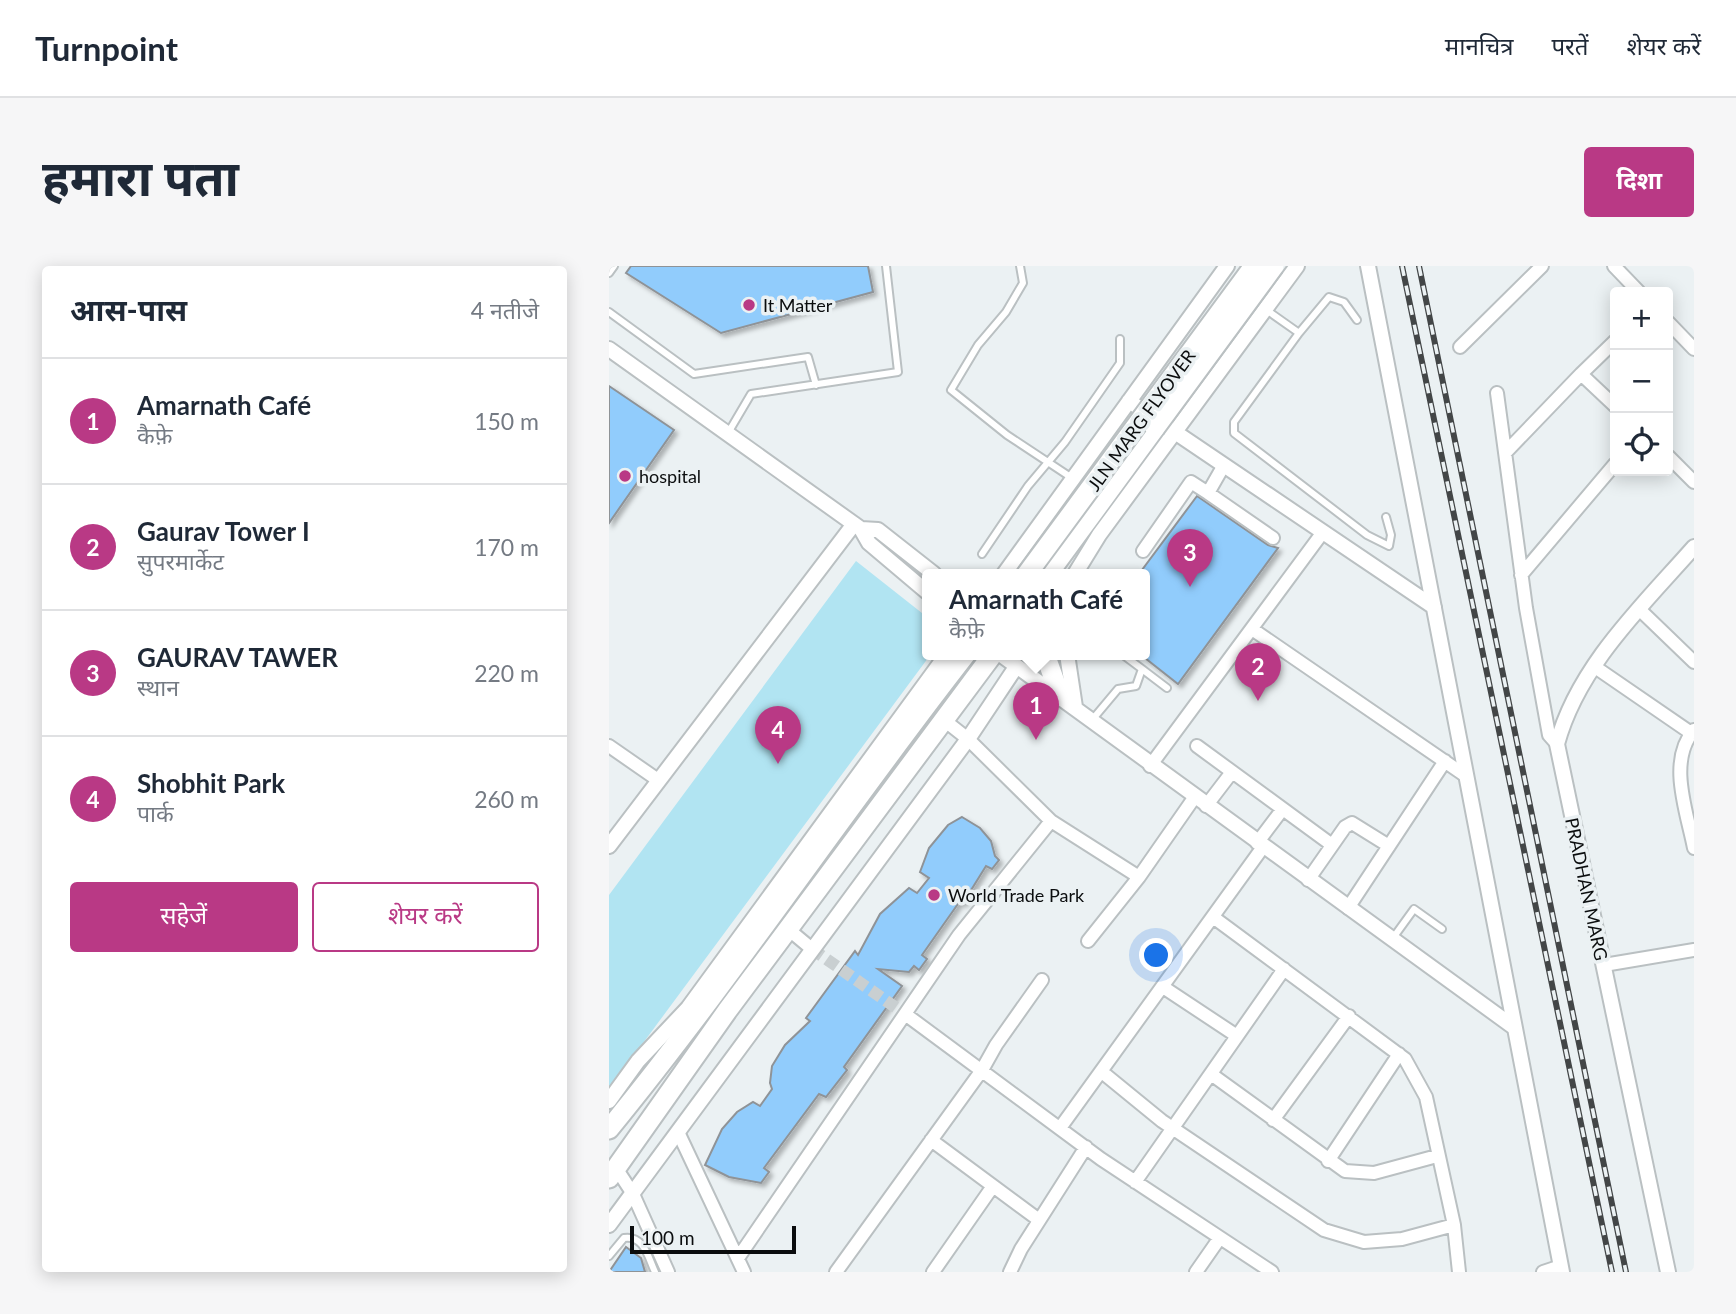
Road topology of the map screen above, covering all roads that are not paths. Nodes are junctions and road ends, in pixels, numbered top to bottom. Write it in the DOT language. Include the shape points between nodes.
graph roads {
  1 [pos="614,266"];
  2 [pos="886,266"];
  3 [pos="1020,266"];
  4 [pos="1227,266"];
  5 [pos="1254,266"];
  6 [pos="1274,266"];
  7 [pos="1297,266"];
  8 [pos="1368,266"];
  9 [pos="1542,266"];
  10 [pos="1614,266"];
  11 [pos="609,273"];
  12 [pos="1634,287"];
  13 [pos="1265,309"];
  14 [pos="609,312"];
  15 [pos="1357,320"];
  16 [pos="1673,327"];
  17 [pos="1299,333"];
  18 [pos="1120,339"];
  19 [pos="1610,346"];
  20 [pos="1460,347"];
  21 [pos="609,348"];
  22 [pos="1694,349"];
  23 [pos="1581,374"];
  24 [pos="816,384"];
  25 [pos="1497,393"];
  26 [pos="1610,400"];
  27 [pos="1129,401"];
  28 [pos="728,433"];
  29 [pos="1176,433"];
  30 [pos="1505,453"];
  31 [pos="1673,461"];
  32 [pos="1047,463"];
  33 [pos="1224,465"];
  34 [pos="1610,470"];
  35 [pos="1072,478"];
  36 [pos="1694,482"];
  37 [pos="1208,493"];
  38 [pos="1386,517"];
  39 [pos="858,526"];
  40 [pos="1324,532"];
  41 [pos="1273,538"];
  42 [pos="1694,547"];
  43 [pos="1143,551"];
  44 [pos="982,554"];
  45 [pos="929,569"];
  46 [pos="1008,569"];
  47 [pos="1031,569"];
  48 [pos="1052,569"];
  49 [pos="1078,569"];
  50 [pos="1521,575"];
  51 [pos="922,588"];
  52 [pos="1434,607"];
  53 [pos="1639,609"];
  54 [pos="1252,629"];
  55 [pos="943,660"];
  56 [pos="961,660"];
  57 [pos="989,660"];
  58 [pos="1007,660"];
  59 [pos="1048,660"];
  60 [pos="1067,660"];
  61 [pos="1130,660"];
  62 [pos="1694,662"];
  63 [pos="1016,667"];
  64 [pos="1595,667"];
  65 [pos="1142,669"];
  66 [pos="1167,688"];
  67 [pos="1067,701"];
  68 [pos="944,720"];
  69 [pos="1092,720"];
  70 [pos="1692,731"];
  71 [pos="968,739"];
  72 [pos="1557,744"];
  73 [pos="609,746"];
  74 [pos="1197,746"];
  75 [pos="1445,761"];
  76 [pos="1150,766"];
  77 [pos="1231,772"];
  78 [pos="1466,776"];
  79 [pos="658,780"];
  80 [pos="1200,802"];
  81 [pos="1282,810"];
  82 [pos="1051,821"];
  83 [pos="1260,845"];
  84 [pos="1332,845"];
  85 [pos="609,846"];
  86 [pos="1389,846"];
  87 [pos="1694,848"];
  88 [pos="1139,877"];
  89 [pos="1308,880"];
  90 [pos="1348,908"];
  91 [pos="1213,917"];
  92 [pos="788,929"];
  93 [pos="1442,929"];
  94 [pos="1392,940"];
  95 [pos="1088,941"];
  96 [pos="812,949"];
  97 [pos="1694,950"];
  98 [pos="1604,965"];
  99 [pos="1284,969"];
  100 [pos="1042,980"];
  101 [pos="1163,987"];
  102 [pos="905,1014"];
  103 [pos="1349,1016"];
  104 [pos="1515,1028"];
  105 [pos="1237,1036"];
  106 [pos="663,1048"];
  107 [pos="1399,1054"];
  108 [pos="982,1070"];
  109 [pos="1102,1072"];
  110 [pos="1210,1074"];
  111 [pos="609,1101"];
  112 [pos="1273,1119"];
  113 [pos="1060,1128"];
  114 [pos="1173,1128"];
  115 [pos="609,1129"];
  116 [pos="678,1132"];
  117 [pos="931,1140"];
  118 [pos="1086,1147"];
  119 [pos="1437,1156"];
  120 [pos="1328,1161"];
  121 [pos="613,1173"];
  122 [pos="1135,1182"];
  123 [pos="993,1186"];
  124 [pos="633,1194"];
  125 [pos="1039,1220"];
  126 [pos="609,1225"];
  127 [pos="1454,1225"];
  128 [pos="1219,1239"];
  129 [pos="609,1256"];
  130 [pos="738,1258"];
  131 [pos="1562,1269"];
  132 [pos="1015,1270"];
  133 [pos="655,1272"];
  134 [pos="668,1272"];
  135 [pos="744,1272"];
  136 [pos="836,1272"];
  137 [pos="933,1272"];
  138 [pos="1196,1272"];
  139 [pos="1272,1272"];
  140 [pos="1459,1272"];
  141 [pos="1543,1272"];
  142 [pos="1668,1272"];
  1 -- 11 [label="lane"];
  2 -- 24 [label="lane" via="898,372"];
  3 -- 32 [label="lane" via="1023,284 951,390"];
  4 -- 27 [label="street"];
  5 -- 47 [label="main road, JLN MARG FLYOVER, bridge"];
  6 -- 48 [label="main road, JLN MARG FLYOVER, bridge"];
  7 -- 13 [label="street"];
  8 -- 52 [label="street"];
  9 -- 20 [label="street"];
  10 -- 12 [label="street"];
  13 -- 17 [label="lane"];
  13 -- 29 [label="street"];
  14 -- 24 [label="lane" via="694,374 808,357"];
  15 -- 17 [label="lane" via="1344,302 1329,297"];
  16 -- 22 [label="street"];
  17 -- 38 [label="lane" via="1234,422 1234,433 1367,535 1389,546"];
  18 -- 32 [label="lane" via="1120,363"];
  19 -- 23 [label="street"];
  21 -- 28 [label="street"];
  23 -- 26 [label="street"];
  23 -- 30 [label="street"];
  24 -- 28 [label="lane" via="751,394"];
  25 -- 30 [label="street"];
  27 -- 29 [label="street"];
  27 -- 35 [label="street"];
  28 -- 39 [label="street"];
  29 -- 33 [label="street"];
  29 -- 49 [label="street"];
  30 -- 50 [label="street"];
  31 -- 36 [label="street"];
  32 -- 35 [label="lane"];
  32 -- 44 [label="lane"];
  33 -- 37 [label="street"];
  33 -- 40 [label="street"];
  34 -- 50 [label="street"];
  35 -- 46 [label="street"];
  37 -- 41 [label="street"];
  37 -- 43 [label="street" via="1191,482"];
  39 -- 45 [label="street" via="878,530"];
  39 -- 51 [label="street" via="869,543"];
  39 -- 79 [label="street"];
  40 -- 52 [label="street"];
  40 -- 54 [label="street"];
  42 -- 53 [label="street"];
  50 -- 72 [label="street" via="1549,735"];
  52 -- 78 [label="street"];
  53 -- 62 [label="street"];
  53 -- 64 [label="street"];
  54 -- 75 [label="street"];
  54 -- 76 [label="street"];
  55 -- 106 [label="street"];
  56 -- 106 [label="main road"];
  57 -- 68 [label="main road"];
  58 -- 63 [label="street"];
  59 -- 67 [label="main road"];
  60 -- 67 [label="street"];
  61 -- 65 [label="lane"];
  63 -- 67 [label="street"];
  63 -- 71 [label="street"];
  64 -- 70 [label="street"];
  64 -- 72 [label="street" via="1566,716"];
  65 -- 66 [label="lane"];
  65 -- 69 [label="lane" via="1136,686 1118,689"];
  67 -- 69 [label="street"];
  68 -- 71 [label="street"];
  68 -- 92 [label="main road"];
  69 -- 76 [label="street"];
  70 -- 87 [label="street" via="1681,753 1681,767"];
  71 -- 82 [label="street"];
  71 -- 96 [label="street"];
  72 -- 98 [label="street, PRADHAN MARG"];
  73 -- 79 [label="street"];
  74 -- 77 [label="street"];
  75 -- 78 [label="street"];
  75 -- 86 [label="street"];
  76 -- 80 [label="street"];
  77 -- 80 [label="street"];
  77 -- 81 [label="street"];
  78 -- 104 [label="street"];
  79 -- 85 [label="street"];
  80 -- 83 [label="street"];
  80 -- 88 [label="street"];
  81 -- 83 [label="street"];
  81 -- 84 [label="street"];
  82 -- 88 [label="street"];
  82 -- 102 [label="street" via="959,935"];
  83 -- 89 [label="street"];
  83 -- 91 [label="street"];
  84 -- 86 [label="street" via="1352,823"];
  84 -- 89 [label="street"];
  86 -- 90 [label="street"];
  88 -- 95 [label="street"];
  89 -- 90 [label="street"];
  90 -- 94 [label="street"];
  91 -- 99 [label="street"];
  91 -- 101 [label="street"];
  92 -- 96 [label="street"];
  92 -- 121 [label="main road"];
  93 -- 94 [label="lane" via="1415,909"];
  94 -- 104 [label="street"];
  96 -- 116 [label="street"];
  97 -- 98 [label="street"];
  98 -- 142 [label="street, PRADHAN MARG"];
  99 -- 103 [label="street"];
  99 -- 105 [label="street"];
  100 -- 108 [label="street"];
  101 -- 105 [label="street"];
  101 -- 109 [label="street"];
  102 -- 108 [label="street"];
  102 -- 130 [label="street"];
  103 -- 107 [label="street"];
  103 -- 112 [label="street"];
  104 -- 131 [label="street"];
  105 -- 110 [label="street"];
  106 -- 111 [label="street" via="638,1061"];
  106 -- 115 [label="main road"];
  107 -- 119 [label="street" via="1426,1097"];
  107 -- 120 [label="street"];
  108 -- 113 [label="street"];
  108 -- 117 [label="street"];
  109 -- 113 [label="street"];
  109 -- 114 [label="street"];
  110 -- 112 [label="street"];
  110 -- 114 [label="street"];
  112 -- 120 [label="street"];
  113 -- 118 [label="street"];
  114 -- 122 [label="street"];
  114 -- 127 [label="street" via="1324,1230 1364,1242 1402,1239"];
  116 -- 124 [label="street"];
  116 -- 130 [label="street"];
  117 -- 123 [label="street"];
  117 -- 136 [label="street"];
  118 -- 122 [label="street"];
  118 -- 125 [label="street"];
  119 -- 120 [label="street" via="1374,1173 1345,1171"];
  119 -- 127 [label="street"];
  121 -- 124 [label="street"];
  122 -- 128 [label="street"];
  123 -- 125 [label="street"];
  123 -- 137 [label="street"];
  124 -- 126 [label="street"];
  124 -- 134 [label="street"];
  125 -- 132 [label="street"];
  127 -- 140 [label="street"];
  128 -- 138 [label="street"];
  128 -- 139 [label="street"];
  129 -- 133 [label="lane" via="624,1238 632,1238 642,1243"];
  130 -- 135 [label="street"];
  131 -- 141 [label="street"];
}
